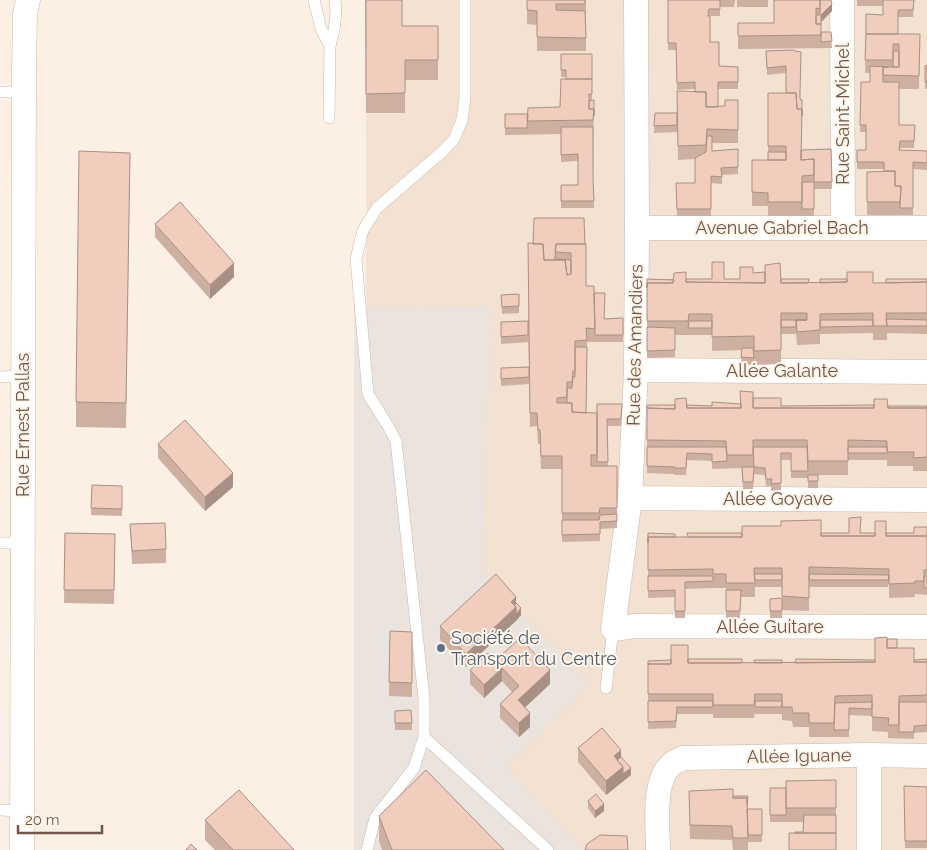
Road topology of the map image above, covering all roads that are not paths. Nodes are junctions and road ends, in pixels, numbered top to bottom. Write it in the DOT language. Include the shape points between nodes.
graph roads {
  1 [pos="28,0"];
  2 [pos="314,0"];
  3 [pos="335,0"];
  4 [pos="466,0"];
  5 [pos="636,0"];
  6 [pos="842,0"];
  7 [pos="330,46"];
  8 [pos="0,92"];
  9 [pos="24,92"];
  10 [pos="329,118"];
  11 [pos="637,228"];
  12 [pos="844,228"];
  13 [pos="927,228"];
  14 [pos="636,370"];
  15 [pos="927,372"];
  16 [pos="12,377"];
  17 [pos="630,498"];
  18 [pos="927,500"];
  19 [pos="11,543"];
  20 [pos="927,627"];
  21 [pos="614,629"];
  22 [pos="606,688"];
  23 [pos="424,737"];
  24 [pos="869,755"];
  25 [pos="927,756"];
  26 [pos="11,811"];
  27 [pos="22,850"];
  28 [pos="367,850"];
  29 [pos="548,850"];
  30 [pos="658,850"];
  31 [pos="868,850"];
  1 -- 9 [label="street, Rue Ernest Pallas"];
  2 -- 7 [label="lane" via="321,29"];
  3 -- 7 [label="lane"];
  4 -- 23 [label="lane" via="466,97 454,139 377,208 363,230 356,259 368,394 396,441 424,698"];
  5 -- 11 [label="street, Rue des Amandiers"];
  6 -- 12 [label="street, Rue Saint-Michel"];
  7 -- 10 [label="lane"];
  8 -- 9 [label="lane"];
  9 -- 16 [label="street, Rue Ernest Pallas"];
  11 -- 12 [label="street, Avenue Gabriel Bach"];
  11 -- 14 [label="street, Rue des Amandiers"];
  12 -- 13 [label="street, Avenue Gabriel Bach"];
  14 -- 15 [label="street, Allée Galante"];
  14 -- 17 [label="street, Rue des Amandiers"];
  16 -- 19 [label="street, Rue Ernest Pallas"];
  17 -- 18 [label="street, Allée Goyave"];
  17 -- 21 [label="street, Rue des Amandiers"];
  19 -- 26 [label="street, Rue Ernest Pallas"];
  20 -- 21 [label="street, Allée Guitare" via="635,626"];
  21 -- 22 [label="lane, Rue des Amandiers"];
  23 -- 28 [label="lane" via="414,768 375,818"];
  23 -- 29 [label="lane"];
  24 -- 25 [label="street, Allée Iguane"];
  24 -- 30 [label="street, Allée Iguane" via="683,758 672,764 661,780"];
  24 -- 31 [label="street"];
  26 -- 27 [label="street, Rue Ernest Pallas"];
}
